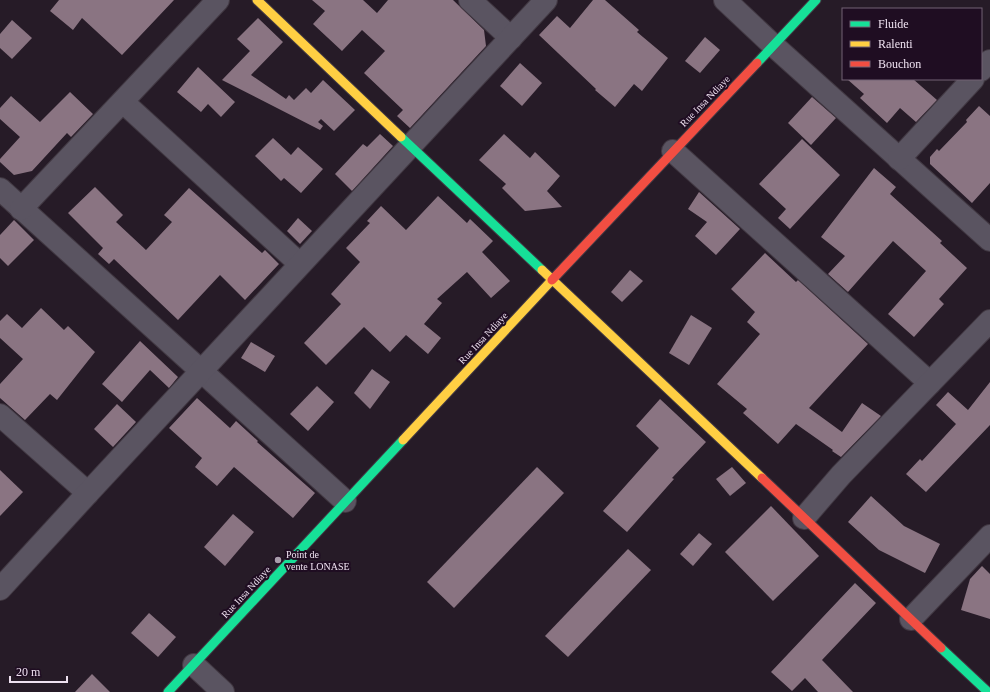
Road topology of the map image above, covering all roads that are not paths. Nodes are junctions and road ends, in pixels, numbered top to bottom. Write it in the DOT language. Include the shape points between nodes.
graph roads {
  1 [pos="218,0"];
  2 [pos="257,0"];
  3 [pos="470,0"];
  4 [pos="546,0"];
  5 [pos="725,0"];
  6 [pos="816,0"];
  7 [pos="511,38"];
  8 [pos="774,46"];
  9 [pos="990,61"];
  10 [pos="982,69"];
  11 [pos="972,80"];
  12 [pos="122,102"];
  13 [pos="411,146"];
  14 [pos="673,151"];
  15 [pos="899,159"];
  16 [pos="0,189"];
  17 [pos="22,209"];
  18 [pos="990,240"];
  19 [pos="300,264"];
  20 [pos="552,280"];
  21 [pos="990,321"];
  22 [pos="202,370"];
  23 [pos="930,383"];
  24 [pos="0,415"];
  25 [pos="88,493"];
  26 [pos="345,501"];
  27 [pos="804,518"];
  28 [pos="990,536"];
  29 [pos="0,589"];
  30 [pos="911,619"];
  31 [pos="194,665"];
  32 [pos="168,692"];
  33 [pos="223,692"];
  34 [pos="988,692"];
  1 -- 12 [label="street"];
  2 -- 13 [label="street"];
  3 -- 7 [label="street"];
  4 -- 7 [label="street"];
  5 -- 8 [label="street"];
  6 -- 8 [label="street, Rue Insa Ndiaye"];
  7 -- 13 [label="street"];
  8 -- 14 [label="street, Rue Insa Ndiaye"];
  8 -- 15 [label="street"];
  9 -- 10 [label="street"];
  11 -- 15 [label="street"];
  12 -- 17 [label="street"];
  12 -- 19 [label="street"];
  13 -- 19 [label="street"];
  13 -- 20 [label="street"];
  14 -- 20 [label="street, Rue Insa Ndiaye"];
  14 -- 23 [label="street"];
  15 -- 18 [label="street"];
  16 -- 17 [label="street"];
  17 -- 22 [label="street"];
  19 -- 22 [label="street"];
  20 -- 26 [label="street, Rue Insa Ndiaye"];
  20 -- 27 [label="street"];
  21 -- 23 [label="street"];
  22 -- 25 [label="street"];
  22 -- 26 [label="street"];
  23 -- 27 [label="street" via="841,475"];
  24 -- 25 [label="street"];
  25 -- 29 [label="street"];
  26 -- 31 [label="street, Rue Insa Ndiaye"];
  27 -- 30 [label="street"];
  28 -- 30 [label="street"];
  30 -- 34 [label="street"];
  31 -- 32 [label="street, Rue Insa Ndiaye"];
  31 -- 33 [label="street"];
}
